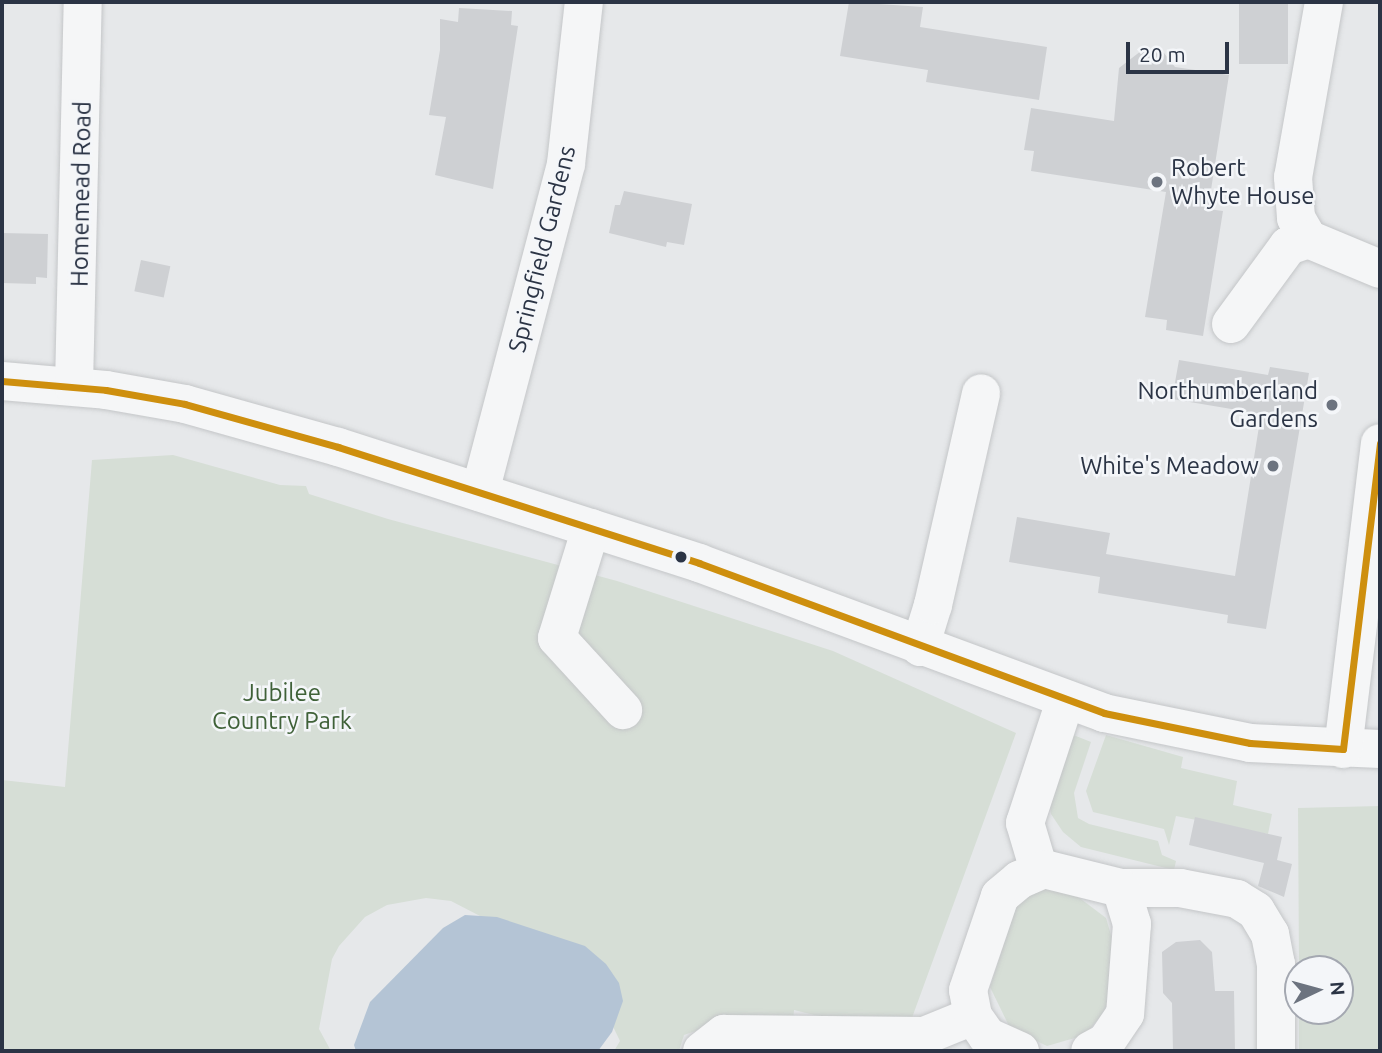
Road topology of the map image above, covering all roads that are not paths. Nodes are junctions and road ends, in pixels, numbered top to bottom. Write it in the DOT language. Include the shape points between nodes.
graph roads {
  1 [pos="83,2"];
  2 [pos="584,2"];
  3 [pos="1324,2"];
  4 [pos="1308,239"];
  5 [pos="1380,269"];
  6 [pos="1231,324"];
  7 [pos="2,381"];
  8 [pos="74,386"];
  9 [pos="981,393"];
  10 [pos="1379,467"];
  11 [pos="480,492"];
  12 [pos="590,528"];
  13 [pos="920,647"];
  14 [pos="1065,701"];
  15 [pos="623,709"];
  16 [pos="1362,749"];
  17 [pos="1039,870"];
  18 [pos="1121,888"];
  19 [pos="973,1016"];
  20 [pos="702,1051"];
  21 [pos="1020,1051"];
  22 [pos="1090,1051"];
  23 [pos="1276,1051"];
  1 -- 8 [label="street, Homemead Road"];
  2 -- 11 [label="street, Springfield Gardens" via="566,164"];
  3 -- 4 [label="street" via="1293,177 1296,218"];
  4 -- 5 [label="street"];
  4 -- 6 [label="street" via="1288,246"];
  7 -- 8 [label="street"];
  8 -- 11 [label="street" via="232,416"];
  9 -- 13 [label="street"];
  10 -- 16 [label="street"];
  11 -- 12 [label="street"];
  12 -- 13 [label="street" via="725,572"];
  12 -- 15 [label="street" via="557,638"];
  13 -- 14 [label="street"];
  14 -- 16 [label="street" via="1250,743"];
  14 -- 17 [label="street" via="1025,823"];
  17 -- 18 [label="street"];
  17 -- 19 [label="street" via="1000,895 968,990"];
  18 -- 22 [label="street" via="1132,924 1125,1014 1106,1042"];
  18 -- 23 [label="street" via="1180,888 1237,899 1256,911 1270,934 1276,964"];
  19 -- 20 [label="street" via="924,1036 724,1034"];
  19 -- 21 [label="street" via="987,1036"];
}
